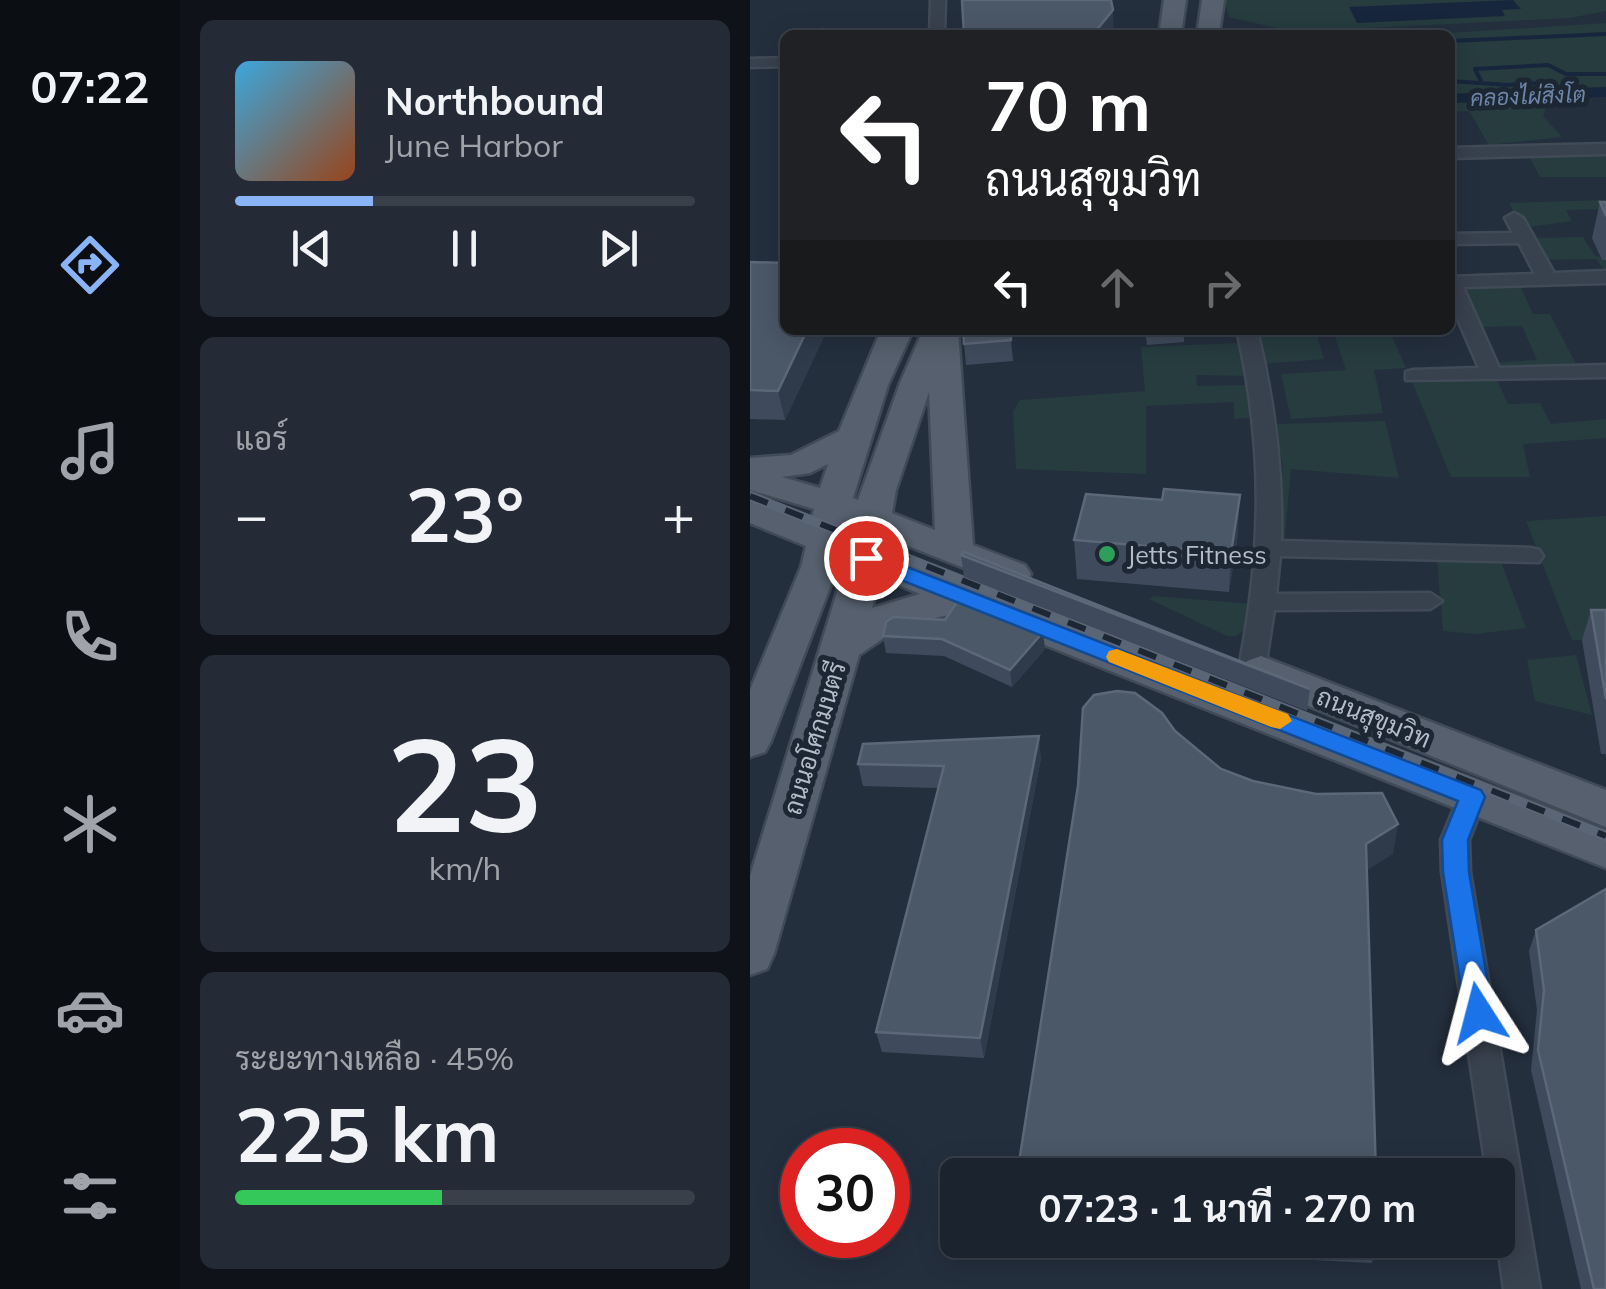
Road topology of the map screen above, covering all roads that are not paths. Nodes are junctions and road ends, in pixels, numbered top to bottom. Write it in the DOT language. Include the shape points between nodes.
graph roads {
  1 [pos="938,0"];
  2 [pos="1175,0"];
  3 [pos="1212,0"];
  4 [pos="937,30"];
  5 [pos="1171,30"];
  6 [pos="1209,30"];
  7 [pos="780,62"];
  8 [pos="750,63"];
  9 [pos="1606,150"];
  10 [pos="1455,154"];
  11 [pos="1514,218"];
  12 [pos="1524,238"];
  13 [pos="1455,239"];
  14 [pos="1606,277"];
  15 [pos="1547,278"];
  16 [pos="1455,282"];
  17 [pos="1455,291"];
  18 [pos="896,335"];
  19 [pos="939,335"];
  20 [pos="941,335"];
  21 [pos="1248,335"];
  22 [pos="1606,371"];
  23 [pos="1492,374"];
  24 [pos="1412,376"];
  25 [pos="854,437"];
  26 [pos="750,469"];
  27 [pos="750,477"];
  28 [pos="832,503"];
  29 [pos="750,509"];
  30 [pos="869,539"];
  31 [pos="827,543"];
  32 [pos="1272,548"];
  33 [pos="955,552"];
  34 [pos="1532,556"];
  35 [pos="1048,587"];
  36 [pos="966,598"];
  37 [pos="1430,601"];
  38 [pos="1266,602"];
  39 [pos="842,648"];
  40 [pos="1236,661"];
  41 [pos="750,740"];
  42 [pos="1472,797"];
  43 [pos="1606,809"];
  44 [pos="1606,850"];
  45 [pos="750,954"];
  46 [pos="1522,1289"];
  1 -- 4 [label="street"];
  2 -- 5 [label="main road"];
  3 -- 6 [label="main road"];
  7 -- 8 [label="street"];
  9 -- 10 [label="street"];
  11 -- 12 [label="street"];
  12 -- 13 [label="street"];
  12 -- 15 [label="street"];
  14 -- 15 [label="street"];
  15 -- 16 [label="street"];
  17 -- 23 [label="street"];
  18 -- 25 [label="main road"];
  19 -- 30 [label="main road, ถนนอโศกมนตรี" via="903,419"];
  20 -- 33 [label="main road"];
  21 -- 32 [label="street" via="1272,450"];
  22 -- 23 [label="street"];
  23 -- 24 [label="street"];
  25 -- 26 [label="main road" via="798,465"];
  25 -- 28 [label="main road"];
  27 -- 28 [label="main road, ถนนสุขุมวิท"];
  28 -- 30 [label="main road, ถนนสุขุมวิท"];
  28 -- 31 [label="main road"];
  29 -- 31 [label="main road, ถนนสุขุมวิท"];
  30 -- 31 [label="main road, ถนนสุขุมวิท"];
  30 -- 33 [label="main road, ถนนสุขุมวิท"];
  30 -- 36 [label="main road, ถนนสุขุมวิท"];
  30 -- 39 [label="main road, ถนนอโศกมนตรี"];
  31 -- 41 [label="main road"];
  32 -- 34 [label="street"];
  32 -- 38 [label="street"];
  33 -- 35 [label="main road, ถนนสุขุมวิท"];
  36 -- 39 [label="main road" via="891,614"];
  36 -- 42 [label="main road, ถนนสุขุมวิท"];
  37 -- 38 [label="street"];
  38 -- 40 [label="street"];
  39 -- 45 [label="main road, ถนนอโศกมนตรี"];
  40 -- 43 [label="main road, ถนนสุขุมวิท"];
  42 -- 44 [label="main road, ถนนสุขุมวิท"];
  42 -- 46 [label="street" via="1455,840 1456,872"];
}
